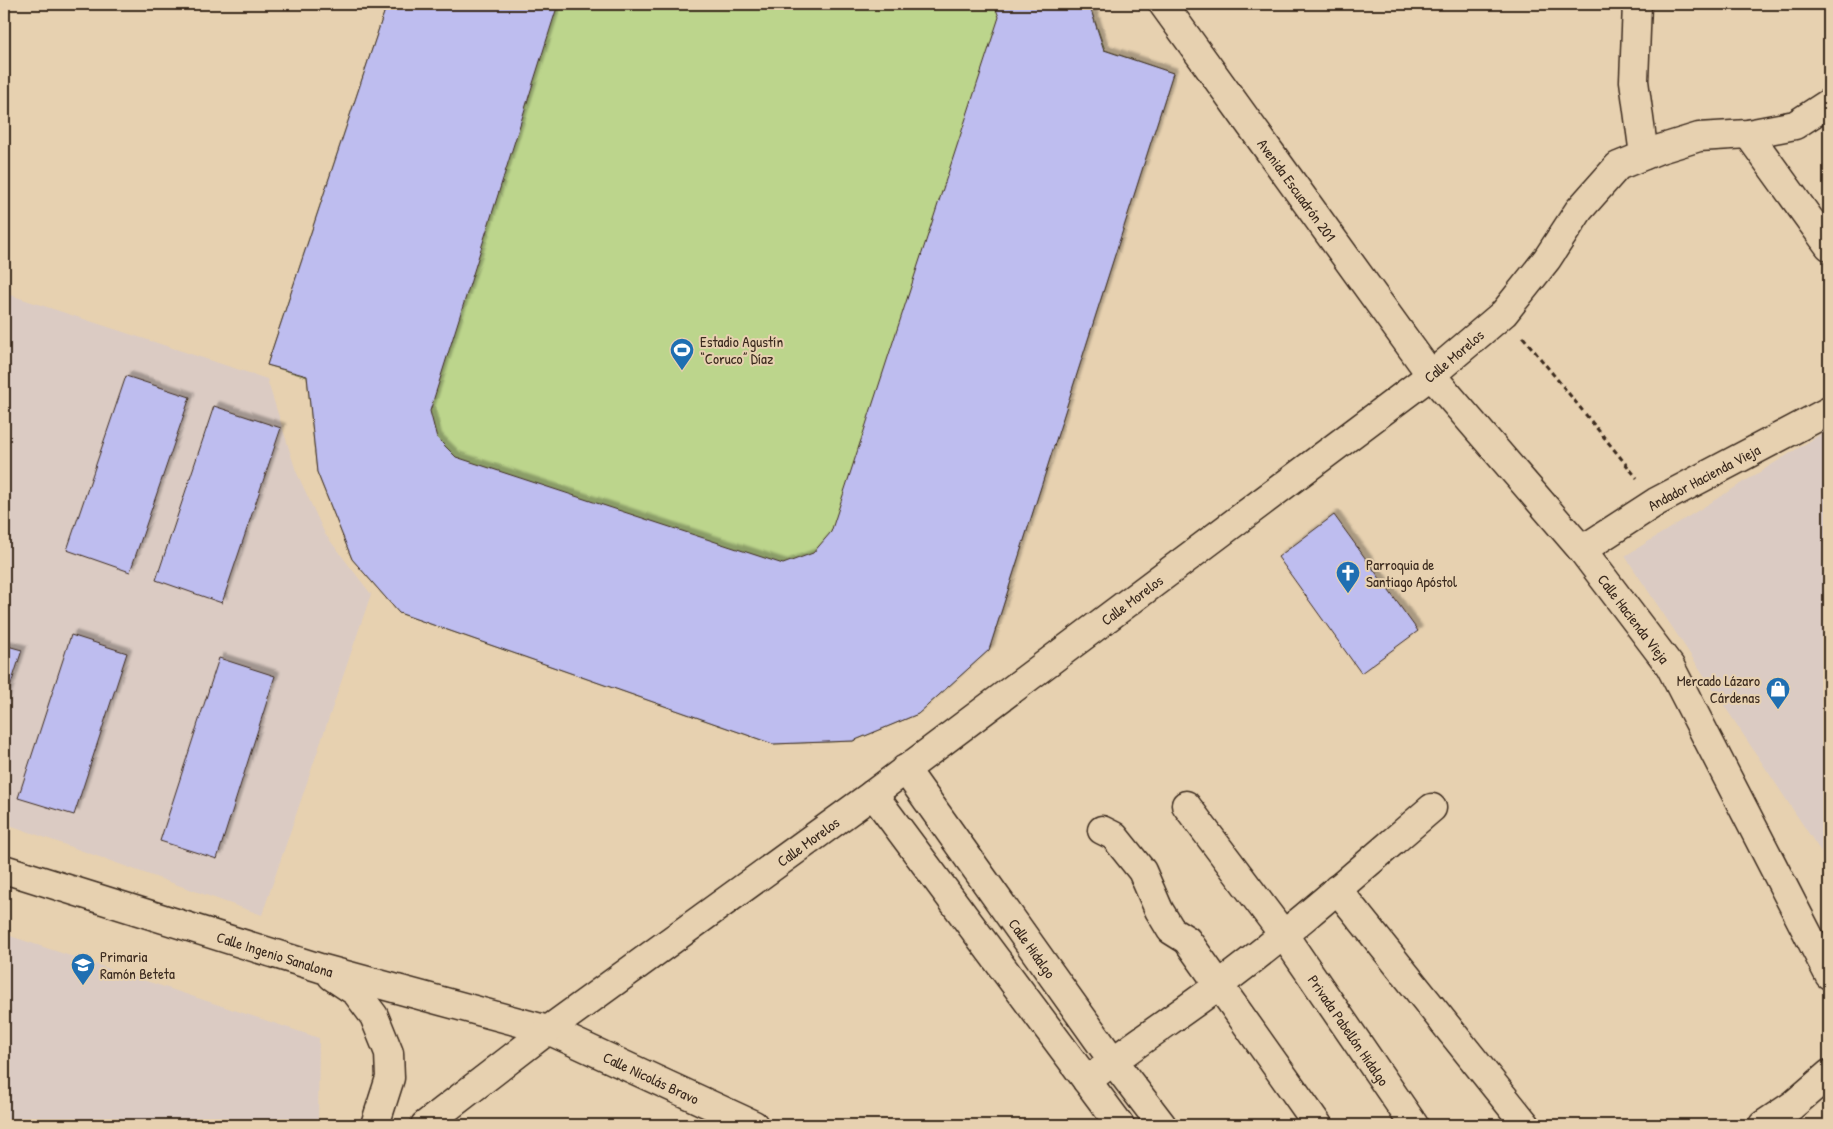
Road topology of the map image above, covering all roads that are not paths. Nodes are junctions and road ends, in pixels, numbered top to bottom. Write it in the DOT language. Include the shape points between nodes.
graph roads {
  1 [pos="1163,4"];
  2 [pos="1637,4"];
  3 [pos="1829,103"];
  4 [pos="1748,134"];
  5 [pos="1644,155"];
  6 [pos="1829,246"];
  7 [pos="1431,375"];
  8 [pos="1829,411"];
  9 [pos="1582,550"];
  10 [pos="905,770"];
  11 [pos="873,794"];
  12 [pos="1186,805"];
  13 [pos="1432,808"];
  14 [pos="1102,830"];
  15 [pos="4,869"];
  16 [pos="1337,889"];
  17 [pos="1283,934"];
  18 [pos="320,968"];
  19 [pos="1829,975"];
  20 [pos="1220,985"];
  21 [pos="548,1030"];
  22 [pos="1113,1061"];
  23 [pos="1829,1074"];
  24 [pos="1087,1081"];
  25 [pos="375,1125"];
  26 [pos="425,1125"];
  27 [pos="754,1125"];
  28 [pos="1120,1125"];
  29 [pos="1162,1125"];
  30 [pos="1318,1125"];
  31 [pos="1414,1125"];
  32 [pos="1526,1125"];
  33 [pos="1763,1125"];
  1 -- 7 [label="street, Avenida Escuadrón 201"];
  2 -- 5 [label="street" via="1634,81"];
  3 -- 4 [label="street, Calle Morelos" via="1795,125"];
  4 -- 5 [label="street, Calle Morelos" via="1700,137"];
  4 -- 6 [label="street"];
  5 -- 7 [label="street, Calle Morelos" via="1618,166 1579,210 1547,259 1504,313"];
  7 -- 9 [label="street, Calle Hacienda Vieja"];
  7 -- 10 [label="street, Calle Morelos"];
  8 -- 9 [label="street, Andador Hacienda Vieja" via="1656,502"];
  9 -- 19 [label="street, Calle Hacienda Vieja" via="1670,666"];
  10 -- 11 [label="street, Calle Morelos"];
  10 -- 22 [label="street, Calle Hidalgo"];
  11 -- 21 [label="street, Calle Morelos"];
  11 -- 24 [label="street"];
  12 -- 17 [label="street, Privada Pabellón Hidalgo"];
  13 -- 16 [label="street"];
  14 -- 20 [label="street" via="1114,836 1142,871 1171,930 1187,940"];
  15 -- 18 [label="street, Calle Ingenio Sanalona"];
  16 -- 17 [label="street"];
  16 -- 32 [label="street"];
  17 -- 20 [label="street"];
  17 -- 31 [label="street, Privada Pabellón Hidalgo"];
  18 -- 21 [label="street, Calle Ingenio Sanalona"];
  18 -- 25 [label="street" via="356,992 374,1016 389,1053 390,1078"];
  20 -- 22 [label="street"];
  20 -- 30 [label="street"];
  21 -- 26 [label="street, Calle Morelos"];
  21 -- 27 [label="street, Calle Nicolás Bravo"];
  22 -- 24 [label="street"];
  22 -- 29 [label="street, Calle Hidalgo"];
  23 -- 33 [label="street" via="1793,1105"];
  24 -- 28 [label="street"];
}
